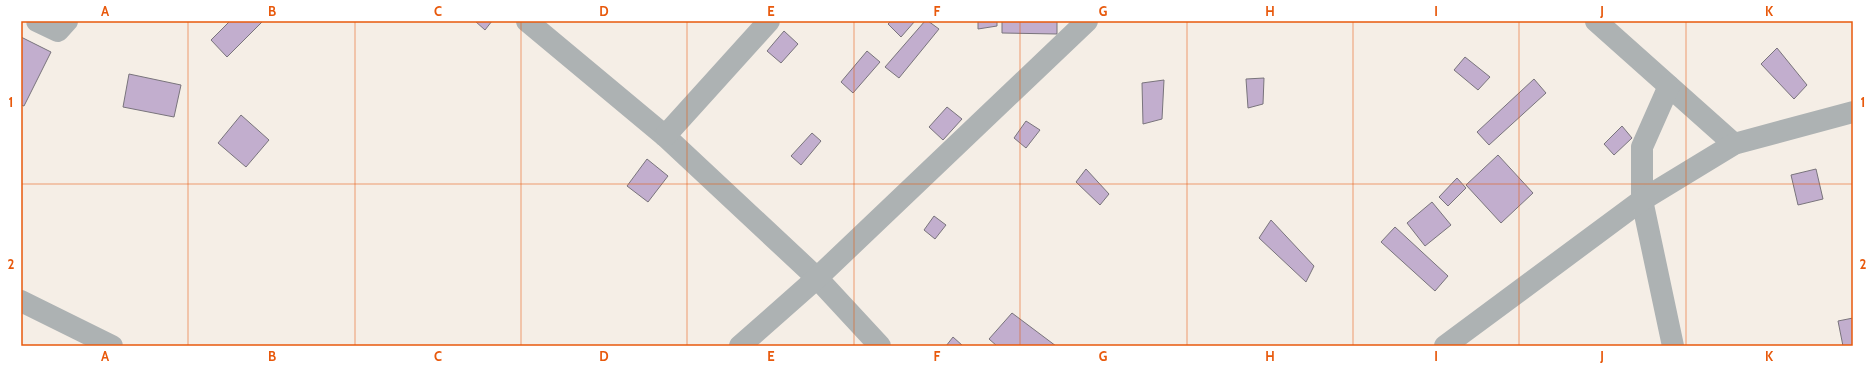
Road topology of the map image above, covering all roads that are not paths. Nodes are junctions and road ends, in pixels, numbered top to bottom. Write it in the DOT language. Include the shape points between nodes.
graph roads {
  1 [pos="37,21"];
  2 [pos="67,21"];
  3 [pos="526,21"];
  4 [pos="769,21"];
  5 [pos="1087,21"];
  6 [pos="1596,21"];
  7 [pos="1669,86"];
  8 [pos="1853,112"];
  9 [pos="664,136"];
  10 [pos="1734,144"];
  11 [pos="1642,200"];
  12 [pos="816,278"];
  13 [pos="21,301"];
  14 [pos="112,346"];
  15 [pos="740,346"];
  16 [pos="880,346"];
  17 [pos="1444,346"];
  18 [pos="1673,346"];
  1 -- 2 [label="street" via="58,31"];
  3 -- 9 [label="street"];
  4 -- 9 [label="street"];
  5 -- 12 [label="street"];
  6 -- 7 [label="street"];
  7 -- 10 [label="street"];
  7 -- 11 [label="street" via="1642,147"];
  8 -- 10 [label="street"];
  9 -- 12 [label="street"];
  10 -- 11 [label="street"];
  11 -- 17 [label="street"];
  11 -- 18 [label="street"];
  12 -- 15 [label="street"];
  12 -- 16 [label="street"];
  13 -- 14 [label="street"];
}
